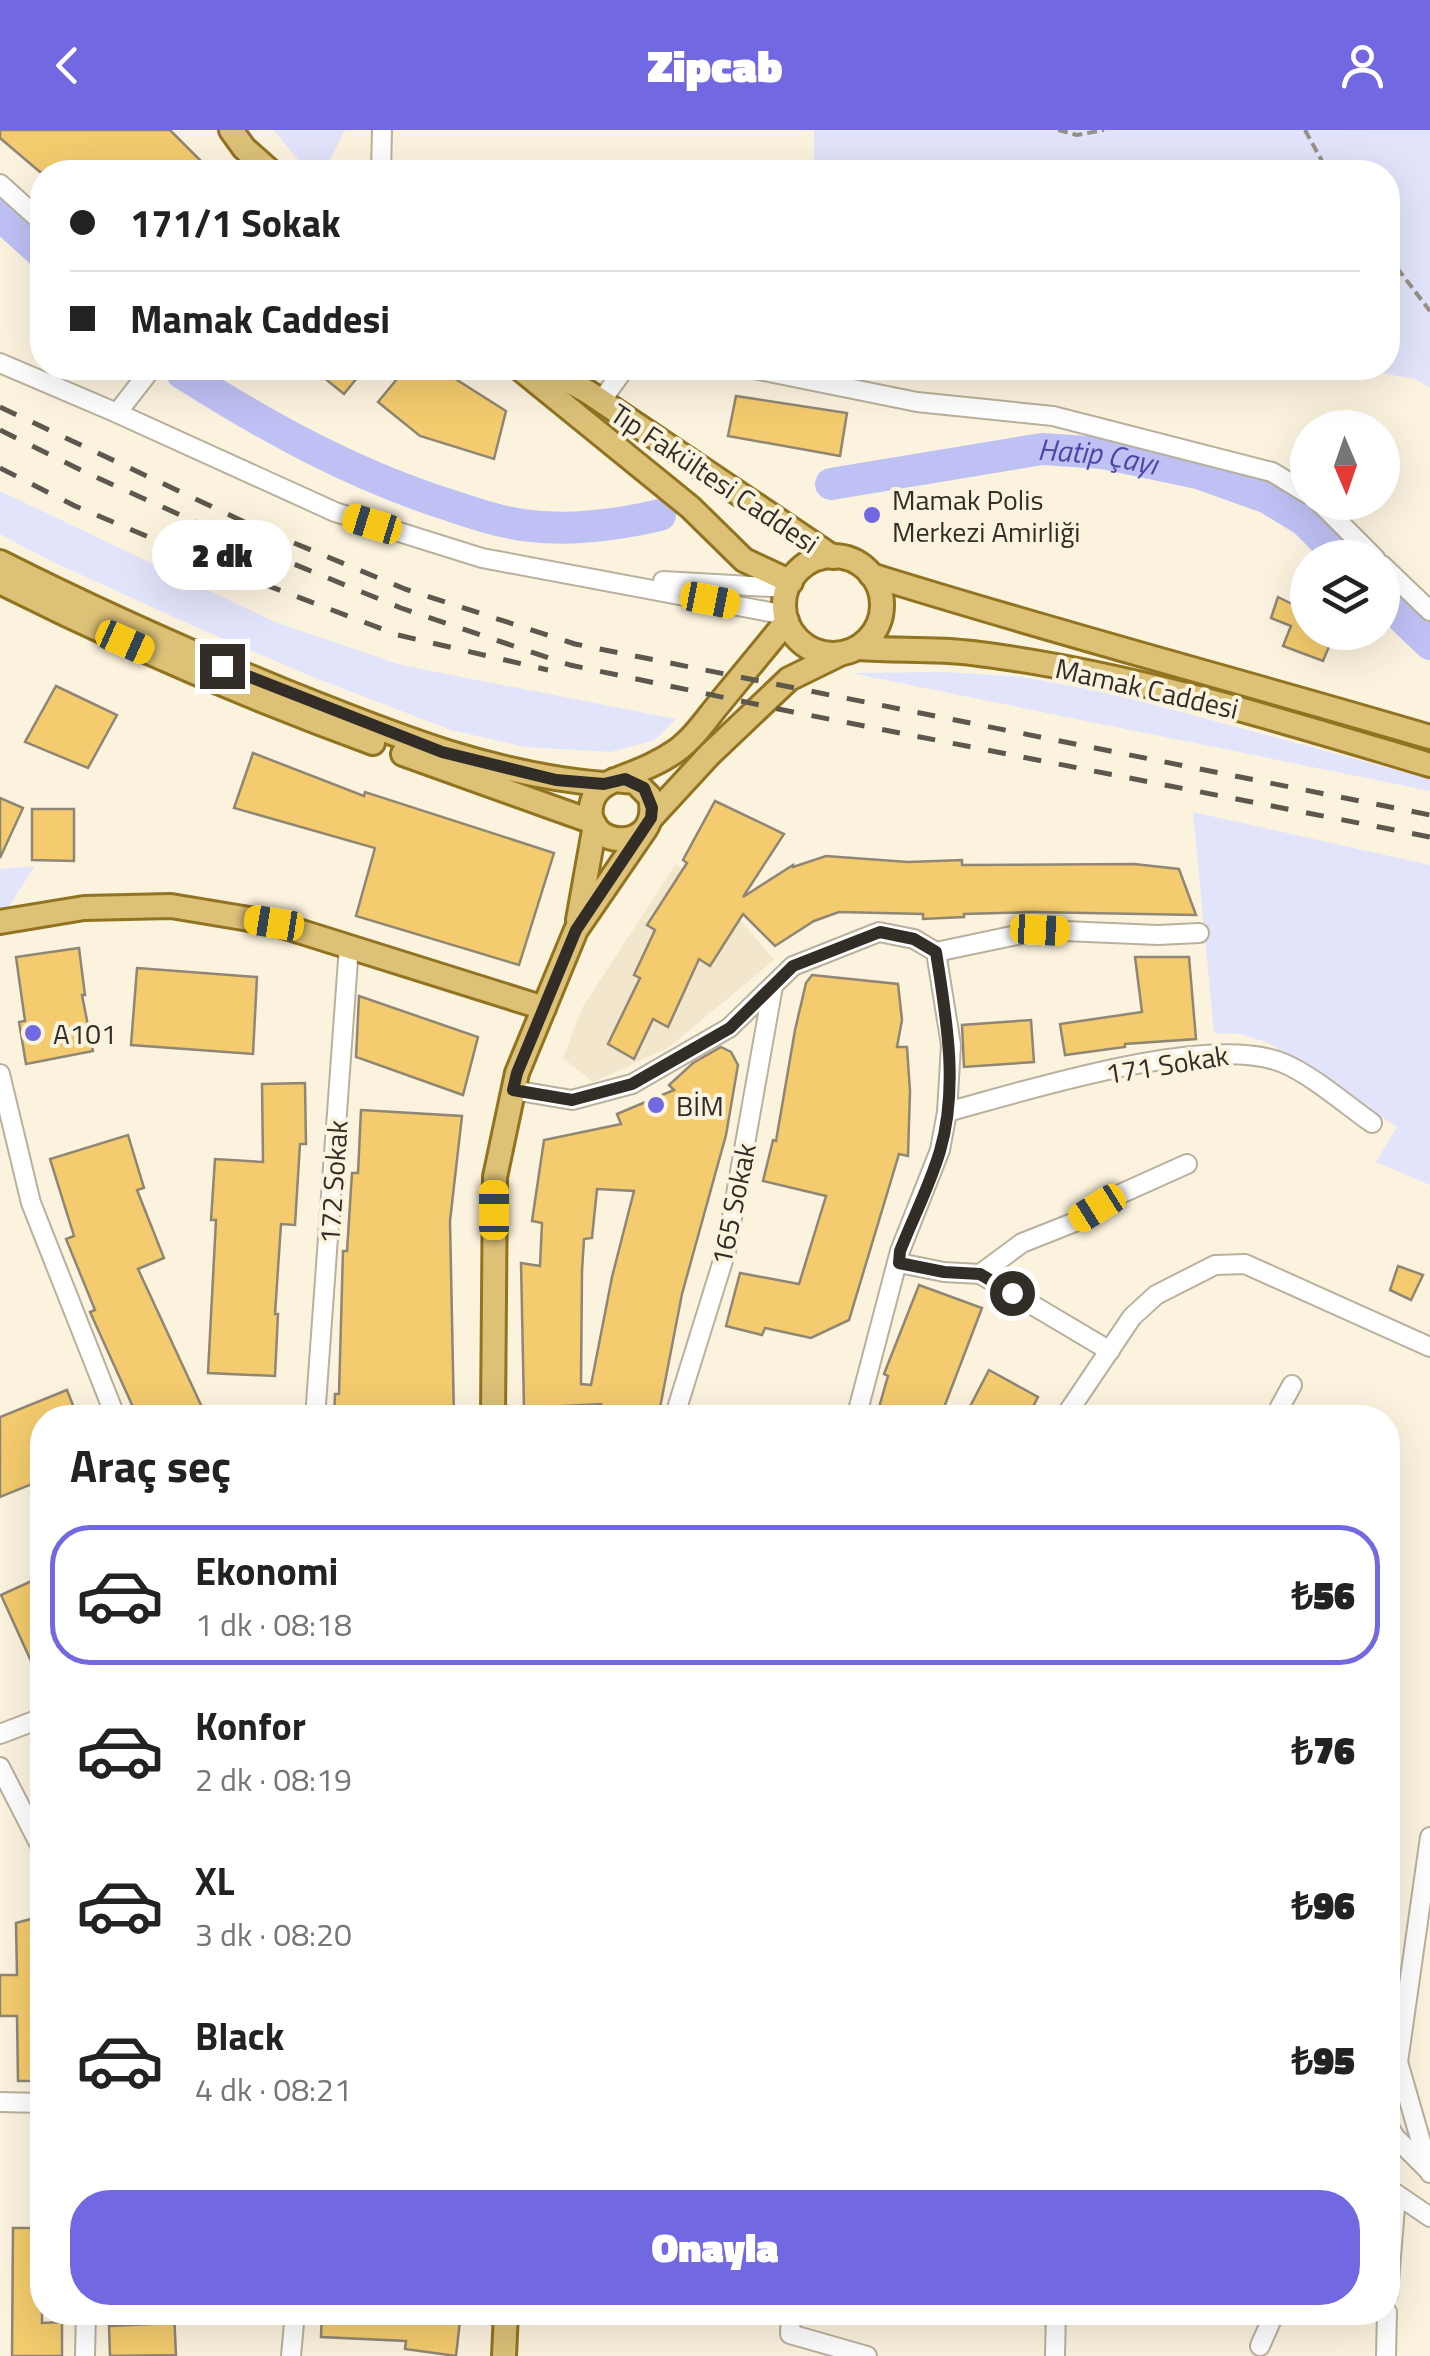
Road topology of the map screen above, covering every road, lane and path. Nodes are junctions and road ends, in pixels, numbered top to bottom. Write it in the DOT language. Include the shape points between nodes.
graph roads {
  1 [pos="231,130"];
  2 [pos="382,130"];
  3 [pos="1058,130"];
  4 [pos="1104,130"];
  5 [pos="1305,130"];
  6 [pos="257,160"];
  7 [pos="381,160"];
  8 [pos="1321,160"];
  9 [pos="0,184"];
  10 [pos="30,211"];
  11 [pos="1400,272"];
  12 [pos="1430,311"];
  13 [pos="0,363"];
  14 [pos="30,376"];
  15 [pos="40,380"];
  16 [pos="143,380"];
  17 [pos="534,380"];
  18 [pos="565,380"];
  19 [pos="616,380"];
  20 [pos="808,380"];
  21 [pos="601,401"];
  22 [pos="117,413"];
  23 [pos="1290,483"];
  24 [pos="1337,520"];
  25 [pos="1357,540"];
  26 [pos="833,557"];
  27 [pos="0,562"];
  28 [pos="871,574"];
  29 [pos="595,577"];
  30 [pos="0,582"];
  31 [pos="1400,582"];
  32 [pos="789,585"];
  33 [pos="1430,611"];
  34 [pos="786,618"];
  35 [pos="851,651"];
  36 [pos="1430,737"];
  37 [pos="1430,765"];
  38 [pos="609,782"];
  39 [pos="648,823"];
  40 [pos="594,824"];
  41 [pos="0,922"];
  42 [pos="576,930"];
  43 [pos="1198,933"];
  44 [pos="349,946"];
  45 [pos="936,952"];
  46 [pos="773,985"];
  47 [pos="544,1008"];
  48 [pos="0,1074"];
  49 [pos="513,1090"];
  50 [pos="947,1112"];
  51 [pos="1372,1122"];
  52 [pos="1188,1164"];
  53 [pos="899,1263"];
  54 [pos="980,1274"];
  55 [pos="1430,1347"];
  56 [pos="1110,1350"];
  57 [pos="1292,1385"];
  58 [pos="111,1405"];
  59 [pos="316,1405"];
  60 [pos="494,1405"];
  61 [pos="678,1405"];
  62 [pos="860,1405"];
  63 [pos="1073,1405"];
  64 [pos="1281,1405"];
  65 [pos="30,1723"];
  66 [pos="0,1734"];
  67 [pos="0,1767"];
  68 [pos="30,1826"];
  69 [pos="1429,1845"];
  70 [pos="1400,2048"];
  71 [pos="1400,2069"];
  72 [pos="0,2102"];
  73 [pos="30,2103"];
  74 [pos="1400,2142"];
  75 [pos="1429,2171"];
  76 [pos="1400,2197"];
  77 [pos="1430,2216"];
  78 [pos="86,2325"];
  79 [pos="294,2325"];
  80 [pos="505,2325"];
  81 [pos="790,2325"];
  82 [pos="1056,2325"];
  83 [pos="1269,2325"];
  84 [pos="1386,2325"];
  85 [pos="1260,2346"];
  86 [pos="85,2356"];
  87 [pos="291,2356"];
  88 [pos="504,2356"];
  89 [pos="867,2356"];
  90 [pos="1055,2356"];
  91 [pos="1386,2356"];
  1 -- 6 [label="main road"];
  2 -- 7 [label="street"];
  3 -- 4 [label="path"];
  5 -- 8 [label="path"];
  9 -- 10 [label="street"];
  11 -- 12 [label="path"];
  13 -- 14 [label="street"];
  15 -- 22 [label="street"];
  16 -- 22 [label="street"];
  17 -- 32 [label="main road, Tıp Fakültesi Caddesi" via="690,507 744,560"];
  18 -- 21 [label="main road, Tıp Fakültesi Caddesi"];
  19 -- 21 [label="street"];
  20 -- 23 [label="street" via="917,402 1053,416 1272,472"];
  21 -- 26 [label="main road, Tıp Fakültesi Caddesi"];
  22 -- 29 [label="street" via="335,512 482,558"];
  24 -- 25 [label="street"];
  26 -- 28 [label="main road" via="848,558"];
  26 -- 32 [label="main road" via="806,565"];
  27 -- 38 [label="main road" via="172,645 364,724 503,770"];
  28 -- 35 [label="main road" via="882,614 870,638"];
  28 -- 36 [label="main road, Mamak Caddesi"];
  29 -- 32 [label="street"];
  29 -- 34 [label="street"];
  30 -- 40 [label="main road" via="279,708"];
  31 -- 33 [label="street"];
  32 -- 34 [label="main road"];
  34 -- 35 [label="main road" via="813,650"];
  34 -- 38 [label="main road" via="688,742 646,769"];
  35 -- 37 [label="main road, Mamak Caddesi" via="968,652 1083,671 1219,702"];
  35 -- 39 [label="main road, Mamak Caddesi" via="789,680"];
  38 -- 39 [label="main road" via="625,779 644,788 652,808"];
  38 -- 40 [label="main road" via="593,798"];
  39 -- 40 [label="main road" via="639,835 620,840"];
  39 -- 42 [label="main road, Mamak Caddesi"];
  40 -- 42 [label="main road"];
  41 -- 44 [label="main road" via="84,908 171,906 274,923"];
  42 -- 47 [label="main road"];
  43 -- 45 [label="street" via="1040,930"];
  44 -- 47 [label="main road"];
  44 -- 59 [label="street, 172 Sokak"];
  45 -- 46 [label="street" via="880,932 793,966"];
  45 -- 50 [label="street" via="950,1046"];
  46 -- 49 [label="street" via="730,1028 632,1084 572,1100"];
  46 -- 61 [label="street, 165 Sokak" via="726,1251"];
  47 -- 49 [label="main road"];
  48 -- 58 [label="street" via="31,1202"];
  49 -- 60 [label="main road" via="495,1177"];
  50 -- 51 [label="street, 171 Sokak" via="1173,1058 1246,1052 1284,1063"];
  50 -- 53 [label="street"];
  52 -- 54 [label="street" via="1022,1243"];
  53 -- 54 [label="street"];
  53 -- 62 [label="street"];
  54 -- 56 [label="street"];
  55 -- 56 [label="street" via="1246,1264 1215,1265 1156,1295"];
  56 -- 63 [label="street"];
  57 -- 64 [label="street"];
  65 -- 66 [label="street"];
  67 -- 68 [label="street"];
  69 -- 70 [label="street"];
  71 -- 75 [label="street"];
  72 -- 73 [label="street"];
  74 -- 75 [label="street"];
  76 -- 77 [label="street"];
  78 -- 86 [label="street"];
  79 -- 87 [label="street"];
  80 -- 88 [label="main road"];
  81 -- 89 [label="street" via="790,2334"];
  82 -- 90 [label="street"];
  83 -- 85 [label="street"];
  84 -- 91 [label="street"];
}
